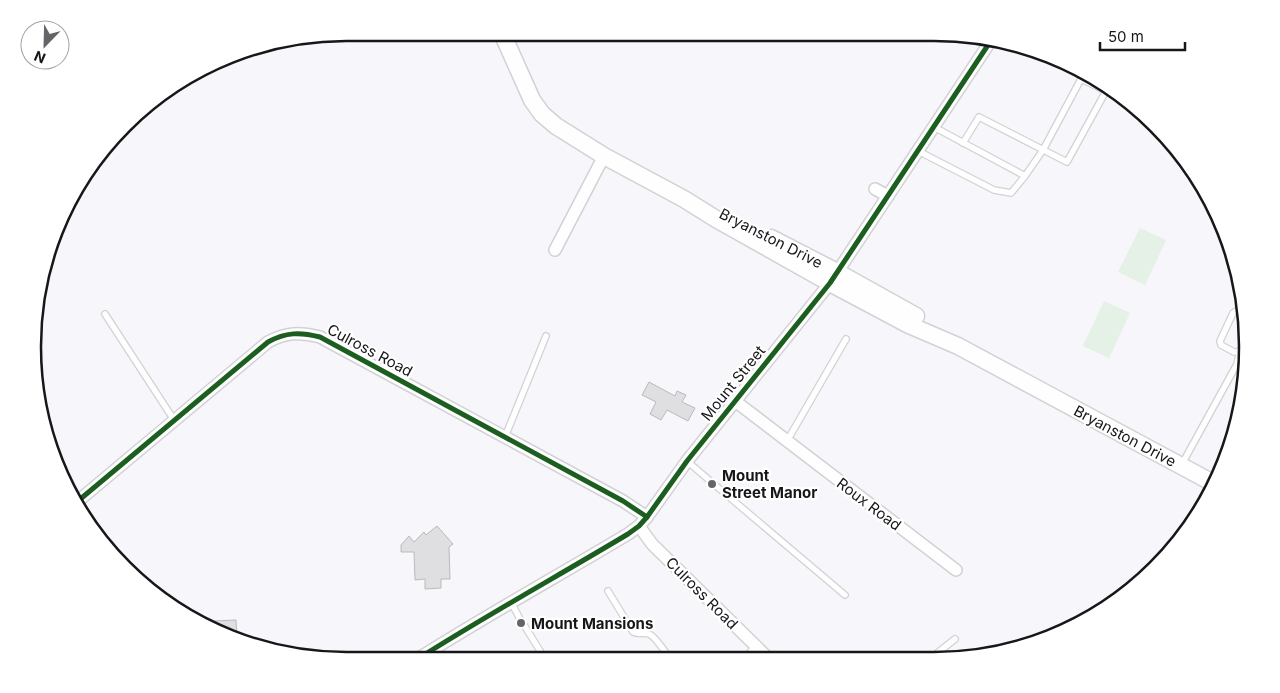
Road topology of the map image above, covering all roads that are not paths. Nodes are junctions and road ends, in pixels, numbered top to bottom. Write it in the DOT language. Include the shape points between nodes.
graph roads {
  1 [pos="506,41"];
  2 [pos="987,46"];
  3 [pos="1081,79"];
  4 [pos="1104,94"];
  5 [pos="934,126"];
  6 [pos="963,143"];
  7 [pos="1043,150"];
  8 [pos="918,151"];
  9 [pos="604,156"];
  10 [pos="1025,176"];
  11 [pos="875,189"];
  12 [pos="888,196"];
  13 [pos="555,250"];
  14 [pos="834,278"];
  15 [pos="1236,311"];
  16 [pos="105,314"];
  17 [pos="546,336"];
  18 [pos="846,339"];
  19 [pos="1239,350"];
  20 [pos="1238,359"];
  21 [pos="735,401"];
  22 [pos="174,420"];
  23 [pos="505,437"];
  24 [pos="787,441"];
  25 [pos="687,461"];
  26 [pos="1181,466"];
  27 [pos="709,480"];
  28 [pos="1208,481"];
  29 [pos="715,485"];
  30 [pos="81,498"];
  31 [pos="643,521"];
  32 [pos="956,570"];
  33 [pos="608,591"];
  34 [pos="845,595"];
  35 [pos="510,602"];
  36 [pos="955,639"];
  37 [pos="755,646"];
  38 [pos="429,652"];
  39 [pos="541,652"];
  40 [pos="665,652"];
  41 [pos="750,652"];
  42 [pos="762,652"];
  43 [pos="939,652"];
  1 -- 9 [label="main road, Bryanston Drive" via="532,100 542,114"];
  2 -- 5 [label="street, Mount Street"];
  3 -- 7 [label="lane"];
  4 -- 7 [label="lane" via="1067,162"];
  5 -- 6 [label="lane"];
  5 -- 8 [label="street, Mount Street"];
  6 -- 7 [label="lane" via="979,117"];
  6 -- 10 [label="lane"];
  7 -- 10 [label="lane"];
  8 -- 10 [label="lane" via="994,190 1011,193"];
  8 -- 12 [label="street, Mount Street"];
  9 -- 13 [label="street"];
  9 -- 14 [label="main road, Bryanston Drive" via="684,199 719,211"];
  11 -- 12 [label="street"];
  12 -- 14 [label="street, Mount Street"];
  14 -- 21 [label="street, Mount Street"];
  14 -- 26 [label="main road, Bryanston Drive" via="909,324 958,346"];
  15 -- 19 [label="lane" via="1220,341 1221,345 1234,352"];
  16 -- 22 [label="lane"];
  17 -- 23 [label="lane"];
  18 -- 24 [label="lane"];
  20 -- 26 [label="lane"];
  21 -- 24 [label="street, Roux Road"];
  21 -- 25 [label="street, Mount Street"];
  22 -- 23 [label="street, Culross Road" via="268,342 301,333 320,337"];
  22 -- 30 [label="street, Culross Road"];
  23 -- 31 [label="street, Culross Road" via="623,501"];
  24 -- 32 [label="street, Roux Road"];
  25 -- 27 [label="lane"];
  25 -- 31 [label="street, Mount Street"];
  26 -- 28 [label="main road, Bryanston Drive"];
  29 -- 34 [label="lane"];
  31 -- 35 [label="street, Mount Street" via="628,534"];
  31 -- 37 [label="street, Culross Road" via="652,544"];
  33 -- 40 [label="lane" via="634,633 652,636"];
  35 -- 38 [label="street, Mount Street"];
  35 -- 39 [label="lane"];
  36 -- 43 [label="lane"];
  37 -- 41 [label="lane"];
  37 -- 42 [label="street, Culross Road"];
}
